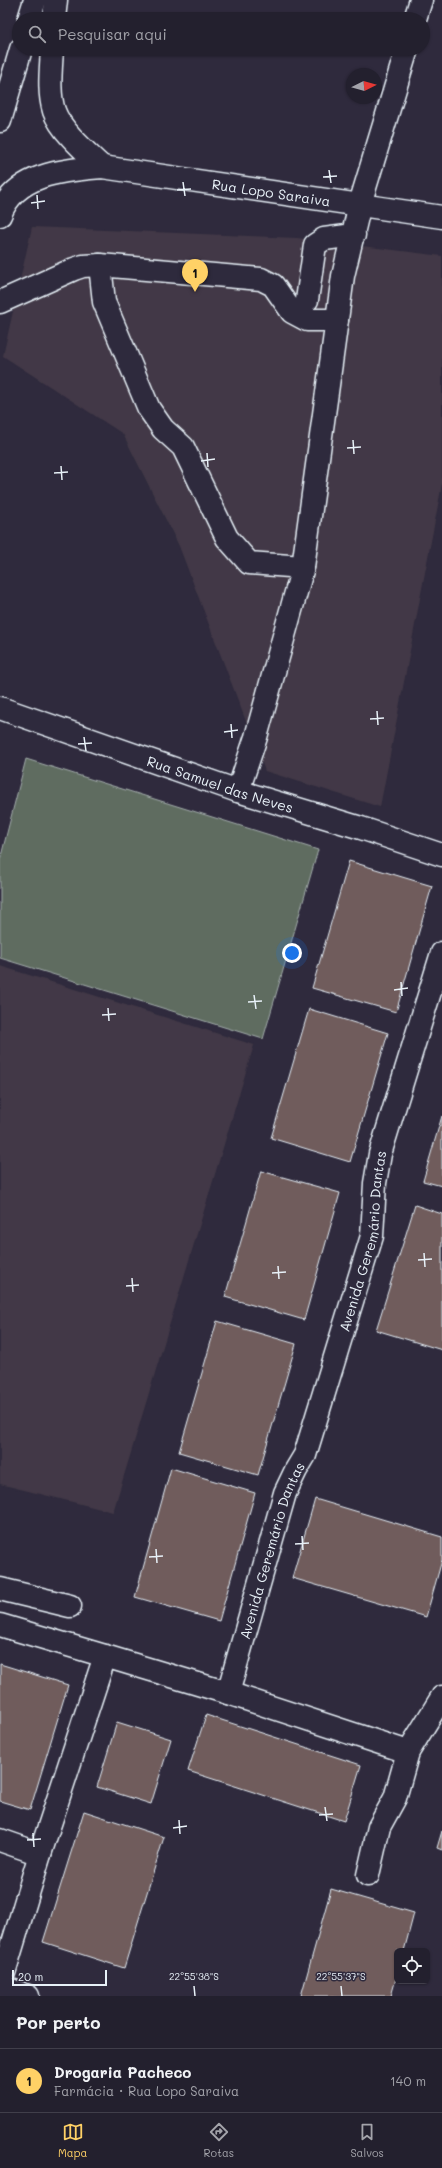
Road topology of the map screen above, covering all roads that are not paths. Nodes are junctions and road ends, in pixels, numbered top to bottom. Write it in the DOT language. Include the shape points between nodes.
graph roads {
  1 [pos="34,0"];
  2 [pos="56,0"];
  3 [pos="421,0"];
  4 [pos="31,12"];
  5 [pos="55,12"];
  6 [pos="417,12"];
  7 [pos="18,56"];
  8 [pos="52,56"];
  9 [pos="405,56"];
  10 [pos="0,121"];
  11 [pos="102,168"];
  12 [pos="360,204"];
  13 [pos="0,215"];
  14 [pos="442,217"];
  15 [pos="354,235"];
  16 [pos="177,258"];
  17 [pos="100,265"];
  18 [pos="130,268"];
  19 [pos="307,300"];
  20 [pos="0,302"];
  21 [pos="337,320"];
  22 [pos="303,567"];
  23 [pos="0,708"];
  24 [pos="238,791"];
  25 [pos="442,855"];
  26 [pos="442,953"];
  27 [pos="0,1589"];
  28 [pos="70,1606"];
  29 [pos="0,1625"];
  30 [pos="105,1656"];
  31 [pos="228,1693"];
  32 [pos="442,1696"];
  33 [pos="408,1752"];
  34 [pos="0,1840"];
  35 [pos="40,1854"];
  36 [pos="368,1875"];
  37 [pos="0,1986"];
  38 [pos="28,1996"];
  1 -- 4 [label="street"];
  2 -- 5 [label="street"];
  3 -- 6 [label="street"];
  7 -- 10 [label="street"];
  8 -- 11 [label="street" via="54,111 66,130"];
  9 -- 12 [label="street"];
  11 -- 12 [label="street, Rua Lopo Saraiva"];
  11 -- 13 [label="street, Rua Lopo Saraiva" via="63,170 39,176 18,190 2,208"];
  12 -- 14 [label="street, Rua Lopo Saraiva"];
  12 -- 15 [label="street"];
  15 -- 19 [label="street" via="324,239 315,245"];
  15 -- 21 [label="street" via="343,276"];
  16 -- 18 [label="street" via="136,254 131,256"];
  17 -- 18 [label="street"];
  17 -- 20 [label="street" via="74,269"];
  17 -- 22 [label="street" via="104,302 149,409 163,429 183,447 227,538 249,563"];
  18 -- 21 [label="street" via="261,279 273,285 292,312 307,320"];
  21 -- 22 [label="street"];
  22 -- 24 [label="street" via="256,737"];
  23 -- 24 [label="street, Rua Samuel das Neves"];
  24 -- 25 [label="street, Rua Samuel das Neves"];
  26 -- 31 [label="street, Avenida Geremário Dantas" via="380,1154 374,1184 372,1236 306,1455 286,1493"];
  27 -- 28 [label="street"];
  29 -- 30 [label="street"];
  30 -- 31 [label="street"];
  30 -- 35 [label="street"];
  31 -- 33 [label="street"];
  32 -- 33 [label="street"];
  33 -- 36 [label="street" via="395,1798 379,1827"];
  34 -- 35 [label="street"];
  35 -- 37 [label="street"];
  37 -- 38 [label="street"];
}
